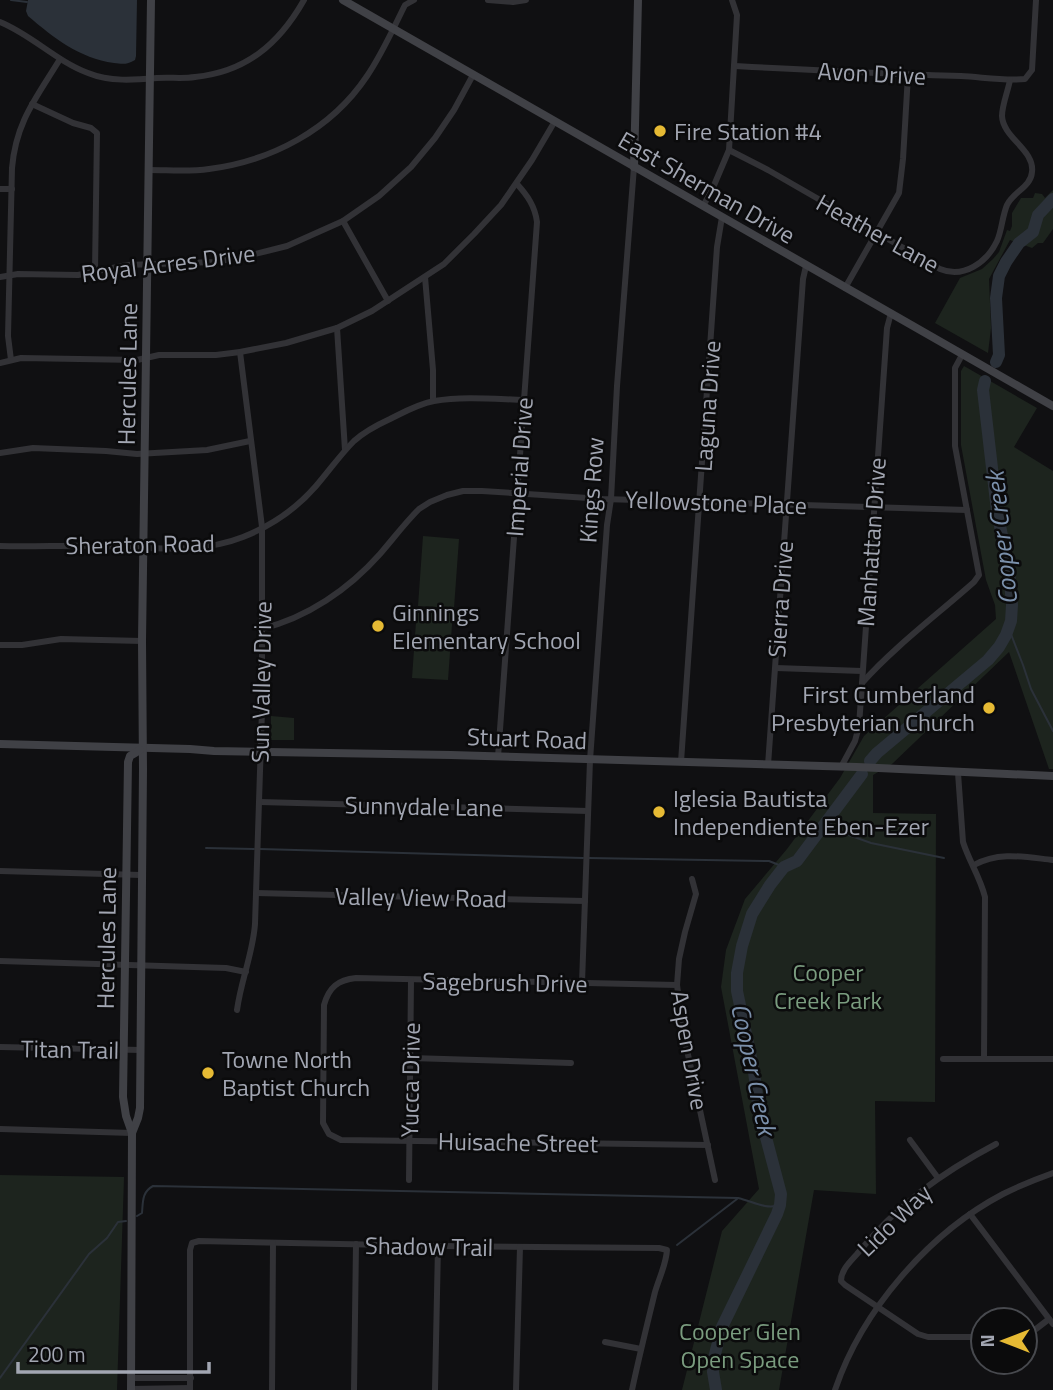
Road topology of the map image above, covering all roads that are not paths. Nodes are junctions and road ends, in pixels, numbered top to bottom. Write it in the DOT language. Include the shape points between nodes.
graph roads {
  1 [pos="151,0"];
  2 [pos="304,0"];
  3 [pos="343,0"];
  4 [pos="414,0"];
  5 [pos="488,0"];
  6 [pos="526,0"];
  7 [pos="638,0"];
  8 [pos="732,0"];
  9 [pos="1036,0"];
  10 [pos="0,22"];
  11 [pos="393,28"];
  12 [pos="60,59"];
  13 [pos="734,65"];
  14 [pos="473,75"];
  15 [pos="908,75"];
  16 [pos="150,79"];
  17 [pos="1010,80"];
  18 [pos="32,104"];
  19 [pos="555,121"];
  20 [pos="729,150"];
  21 [pos="634,167"];
  22 [pos="149,170"];
  23 [pos="517,184"];
  24 [pos="12,188"];
  25 [pos="0,189"];
  26 [pos="703,206"];
  27 [pos="722,217"];
  28 [pos="343,221"];
  29 [pos="877,233"];
  30 [pos="148,264"];
  31 [pos="806,266"];
  32 [pos="95,271"];
  33 [pos="10,275"];
  34 [pos="0,277"];
  35 [pos="425,277"];
  36 [pos="845,289"];
  37 [pos="387,301"];
  38 [pos="891,313"];
  39 [pos="337,328"];
  40 [pos="240,352"];
  41 [pos="962,355"];
  42 [pos="147,358"];
  43 [pos="11,360"];
  44 [pos="0,363"];
  45 [pos="524,400"];
  46 [pos="433,401"];
  47 [pos="1053,406"];
  48 [pos="250,441"];
  49 [pos="345,450"];
  50 [pos="0,453"];
  51 [pos="145,453"];
  52 [pos="517,494"];
  53 [pos="611,499"];
  54 [pos="701,502"];
  55 [pos="787,504"];
  56 [pos="874,507"];
  57 [pos="967,510"];
  58 [pos="262,527"];
  59 [pos="0,546"];
  60 [pos="144,547"];
  61 [pos="261,629"];
  62 [pos="142,641"];
  63 [pos="0,645"];
  64 [pos="776,668"];
  65 [pos="862,671"];
  66 [pos="862,683"];
  67 [pos="0,744"];
  68 [pos="142,749"];
  69 [pos="261,752"];
  70 [pos="498,757"];
  71 [pos="590,760"];
  72 [pos="681,762"];
  73 [pos="768,765"];
  74 [pos="841,766"];
  75 [pos="958,773"];
  76 [pos="1053,776"];
  77 [pos="260,802"];
  78 [pos="588,811"];
  79 [pos="1053,860"];
  80 [pos="974,865"];
  81 [pos="0,871"];
  82 [pos="126,876"];
  83 [pos="141,876"];
  84 [pos="692,879"];
  85 [pos="256,894"];
  86 [pos="585,901"];
  87 [pos="0,961"];
  88 [pos="125,965"];
  89 [pos="142,966"];
  90 [pos="246,972"];
  91 [pos="411,980"];
  92 [pos="582,983"];
  93 [pos="677,985"];
  94 [pos="237,1010"];
  95 [pos="0,1047"];
  96 [pos="125,1050"];
  97 [pos="141,1051"];
  98 [pos="411,1058"];
  99 [pos="943,1059"];
  100 [pos="984,1059"];
  101 [pos="1053,1059"];
  102 [pos="572,1063"];
  103 [pos="0,1129"];
  104 [pos="132,1133"];
  105 [pos="329,1134"];
  106 [pos="409,1140"];
  107 [pos="910,1140"];
  108 [pos="996,1144"];
  109 [pos="708,1145"];
  110 [pos="1053,1173"];
  111 [pos="938,1178"];
  112 [pos="409,1180"];
  113 [pos="715,1180"];
  114 [pos="970,1214"];
  115 [pos="273,1243"];
  116 [pos="356,1244"];
  117 [pos="438,1246"];
  118 [pos="520,1247"];
  119 [pos="878,1308"];
  120 [pos="1051,1321"];
  121 [pos="969,1337"];
  122 [pos="605,1342"];
  123 [pos="640,1349"];
  124 [pos="131,1378"];
  125 [pos="191,1378"];
  126 [pos="190,1389"];
  127 [pos="131,1390"];
  128 [pos="272,1390"];
  129 [pos="354,1390"];
  130 [pos="435,1390"];
  131 [pos="516,1390"];
  132 [pos="632,1390"];
  133 [pos="835,1390"];
  1 -- 16 [label="street, Hercules Lane"];
  2 -- 16 [label="street" via="275,41 239,65 198,77"];
  3 -- 11 [label="street, East Sherman Drive"];
  4 -- 11 [label="street" via="405,5"];
  5 -- 6 [label="street"];
  7 -- 21 [label="street, Kings Row"];
  8 -- 13 [label="street" via="737,15"];
  9 -- 17 [label="street" via="1032,70 1025,79"];
  10 -- 12 [label="street"];
  11 -- 14 [label="street, East Sherman Drive"];
  11 -- 22 [label="street" via="365,79 301,138 243,163 197,170"];
  12 -- 16 [label="street" via="102,77"];
  12 -- 18 [label="street"];
  13 -- 15 [label="street, Avon Drive"];
  13 -- 20 [label="street"];
  14 -- 19 [label="street, East Sherman Drive"];
  14 -- 28 [label="street, Royal Acres Drive" via="419,158 379,196"];
  15 -- 17 [label="street, Avon Drive"];
  15 -- 29 [label="street" via="899,192"];
  16 -- 22 [label="street, Hercules Lane"];
  17 -- 29 [label="street, Heather Lane" via="1003,121 1028,157 1032,173 1008,202 997,242 988,256 968,270 947,272"];
  18 -- 24 [label="street" via="16,139"];
  18 -- 32 [label="street" via="97,133"];
  19 -- 21 [label="street, East Sherman Drive"];
  19 -- 23 [label="street"];
  20 -- 26 [label="street"];
  20 -- 29 [label="street, Heather Lane"];
  21 -- 26 [label="street, East Sherman Drive"];
  21 -- 53 [label="street, Kings Row"];
  22 -- 30 [label="street, Hercules Lane"];
  23 -- 35 [label="street" via="474,234"];
  23 -- 45 [label="street, Imperial Drive" via="528,196 537,222"];
  24 -- 25 [label="street"];
  24 -- 33 [label="street"];
  26 -- 27 [label="street, East Sherman Drive"];
  27 -- 31 [label="street, East Sherman Drive"];
  27 -- 54 [label="street, Laguna Drive"];
  28 -- 30 [label="street, Royal Acres Drive" via="287,246 243,257"];
  28 -- 37 [label="street"];
  29 -- 36 [label="street"];
  30 -- 32 [label="street, Royal Acres Drive"];
  30 -- 42 [label="street, Hercules Lane"];
  31 -- 36 [label="street, East Sherman Drive"];
  31 -- 55 [label="street, Sierra Drive"];
  32 -- 33 [label="street, Royal Acres Drive"];
  33 -- 34 [label="street, Royal Acres Drive"];
  33 -- 43 [label="street"];
  35 -- 37 [label="street"];
  35 -- 46 [label="street"];
  36 -- 38 [label="street, East Sherman Drive"];
  37 -- 39 [label="street"];
  38 -- 41 [label="street, East Sherman Drive"];
  38 -- 56 [label="street, Manhattan Drive"];
  39 -- 40 [label="street"];
  39 -- 49 [label="street"];
  40 -- 42 [label="street"];
  40 -- 48 [label="street, Sun Valley Drive"];
  41 -- 47 [label="street, East Sherman Drive"];
  41 -- 57 [label="street" via="955,368 955,446"];
  42 -- 43 [label="street"];
  42 -- 51 [label="street, Hercules Lane"];
  43 -- 44 [label="street"];
  45 -- 46 [label="street, Sheraton Road"];
  45 -- 52 [label="street, Imperial Drive"];
  46 -- 49 [label="street, Sheraton Road" via="382,422"];
  48 -- 51 [label="street" via="207,450"];
  48 -- 58 [label="street, Sun Valley Drive"];
  49 -- 58 [label="street, Sheraton Road" via="296,506"];
  50 -- 51 [label="street" via="33,448"];
  51 -- 60 [label="street, Hercules Lane"];
  52 -- 53 [label="street, Yellowstone Place"];
  52 -- 61 [label="street, Yellowstone Place" via="463,491 430,502 347,586 303,613"];
  52 -- 70 [label="street, Imperial Drive"];
  53 -- 54 [label="street, Yellowstone Place"];
  53 -- 71 [label="street, Kings Row"];
  54 -- 55 [label="street, Yellowstone Place"];
  54 -- 72 [label="street, Laguna Drive"];
  55 -- 56 [label="street, Yellowstone Place"];
  55 -- 64 [label="street, Sierra Drive"];
  56 -- 57 [label="street, Yellowstone Place"];
  56 -- 65 [label="street, Manhattan Drive"];
  57 -- 66 [label="street" via="979,575"];
  58 -- 60 [label="street, Sheraton Road" via="207,546"];
  58 -- 61 [label="street, Sun Valley Drive"];
  59 -- 60 [label="street, Sheraton Road"];
  60 -- 62 [label="street, Hercules Lane"];
  61 -- 69 [label="street, Sun Valley Drive"];
  62 -- 63 [label="street" via="61,639"];
  62 -- 68 [label="street, Hercules Lane"];
  64 -- 65 [label="street"];
  64 -- 73 [label="street, Sierra Drive"];
  65 -- 66 [label="street, Manhattan Drive"];
  66 -- 74 [label="street, Manhattan Drive" via="859,726"];
  67 -- 68 [label="street, Stuart Road"];
  68 -- 69 [label="street, Stuart Road"];
  68 -- 82 [label="street, Hercules Lane" via="128,762"];
  68 -- 83 [label="street, Hercules Lane"];
  69 -- 70 [label="street, Stuart Road"];
  69 -- 77 [label="street, Sun Valley Drive"];
  70 -- 71 [label="street, Stuart Road"];
  71 -- 72 [label="street, Stuart Road"];
  71 -- 78 [label="street, Kings Row"];
  72 -- 73 [label="street, Stuart Road"];
  73 -- 74 [label="street, Stuart Road"];
  74 -- 75 [label="street, Stuart Road"];
  75 -- 76 [label="street, Stuart Road"];
  75 -- 80 [label="street" via="963,842"];
  77 -- 78 [label="street, Sunnydale Lane"];
  77 -- 85 [label="street, Sun Valley Drive"];
  78 -- 86 [label="street, Kings Row"];
  79 -- 80 [label="street" via="995,856"];
  80 -- 100 [label="street" via="985,897"];
  81 -- 82 [label="street"];
  82 -- 83 [label="street"];
  82 -- 88 [label="street, Hercules Lane"];
  83 -- 89 [label="street, Hercules Lane"];
  84 -- 93 [label="street, Aspen Drive" via="696,894"];
  85 -- 86 [label="street, Valley View Road"];
  85 -- 90 [label="street, Sun Valley Drive" via="253,945"];
  86 -- 92 [label="street, Kings Row"];
  87 -- 88 [label="street"];
  88 -- 89 [label="street"];
  88 -- 96 [label="street, Hercules Lane"];
  89 -- 90 [label="street"];
  89 -- 97 [label="street, Hercules Lane"];
  90 -- 94 [label="street, Sun Valley Drive"];
  91 -- 92 [label="street, Sagebrush Drive"];
  91 -- 98 [label="street, Yucca Drive"];
  91 -- 105 [label="street, Sagebrush Drive" via="346,979 329,989 324,1004 322,1116"];
  92 -- 93 [label="street, Sagebrush Drive"];
  93 -- 109 [label="street, Aspen Drive"];
  95 -- 96 [label="street, Titan Trail"];
  96 -- 97 [label="street, Titan Trail"];
  96 -- 104 [label="street, Hercules Lane" via="123,1097"];
  97 -- 104 [label="street, Hercules Lane" via="140,1108"];
  98 -- 102 [label="street"];
  98 -- 106 [label="street, Yucca Drive"];
  99 -- 100 [label="street"];
  100 -- 101 [label="street"];
  103 -- 104 [label="street"];
  104 -- 124 [label="street, Hercules Lane"];
  105 -- 106 [label="street, Huisache Street" via="341,1140"];
  106 -- 109 [label="street, Huisache Street"];
  106 -- 112 [label="street, Yucca Drive"];
  107 -- 111 [label="street"];
  108 -- 111 [label="street, Lido Way"];
  109 -- 113 [label="street, Aspen Drive"];
  110 -- 114 [label="street"];
  111 -- 119 [label="street, Lido Way" via="898,1209 841,1274 845,1285"];
  114 -- 119 [label="street" via="924,1253"];
  114 -- 120 [label="street"];
  115 -- 116 [label="street, Shadow Trail"];
  115 -- 125 [label="street, Shadow Trail" via="192,1244"];
  115 -- 128 [label="street"];
  116 -- 117 [label="street, Shadow Trail"];
  116 -- 129 [label="street"];
  117 -- 118 [label="street, Shadow Trail"];
  117 -- 130 [label="street"];
  118 -- 123 [label="street, Shadow Trail" via="667,1250"];
  118 -- 131 [label="street"];
  119 -- 121 [label="street" via="928,1337"];
  119 -- 133 [label="street" via="850,1353"];
  122 -- 123 [label="street"];
  123 -- 132 [label="street"];
  124 -- 125 [label="street"];
  124 -- 127 [label="street, Hercules Lane"];
  125 -- 126 [label="street"];
  126 -- 127 [label="street"];
}
